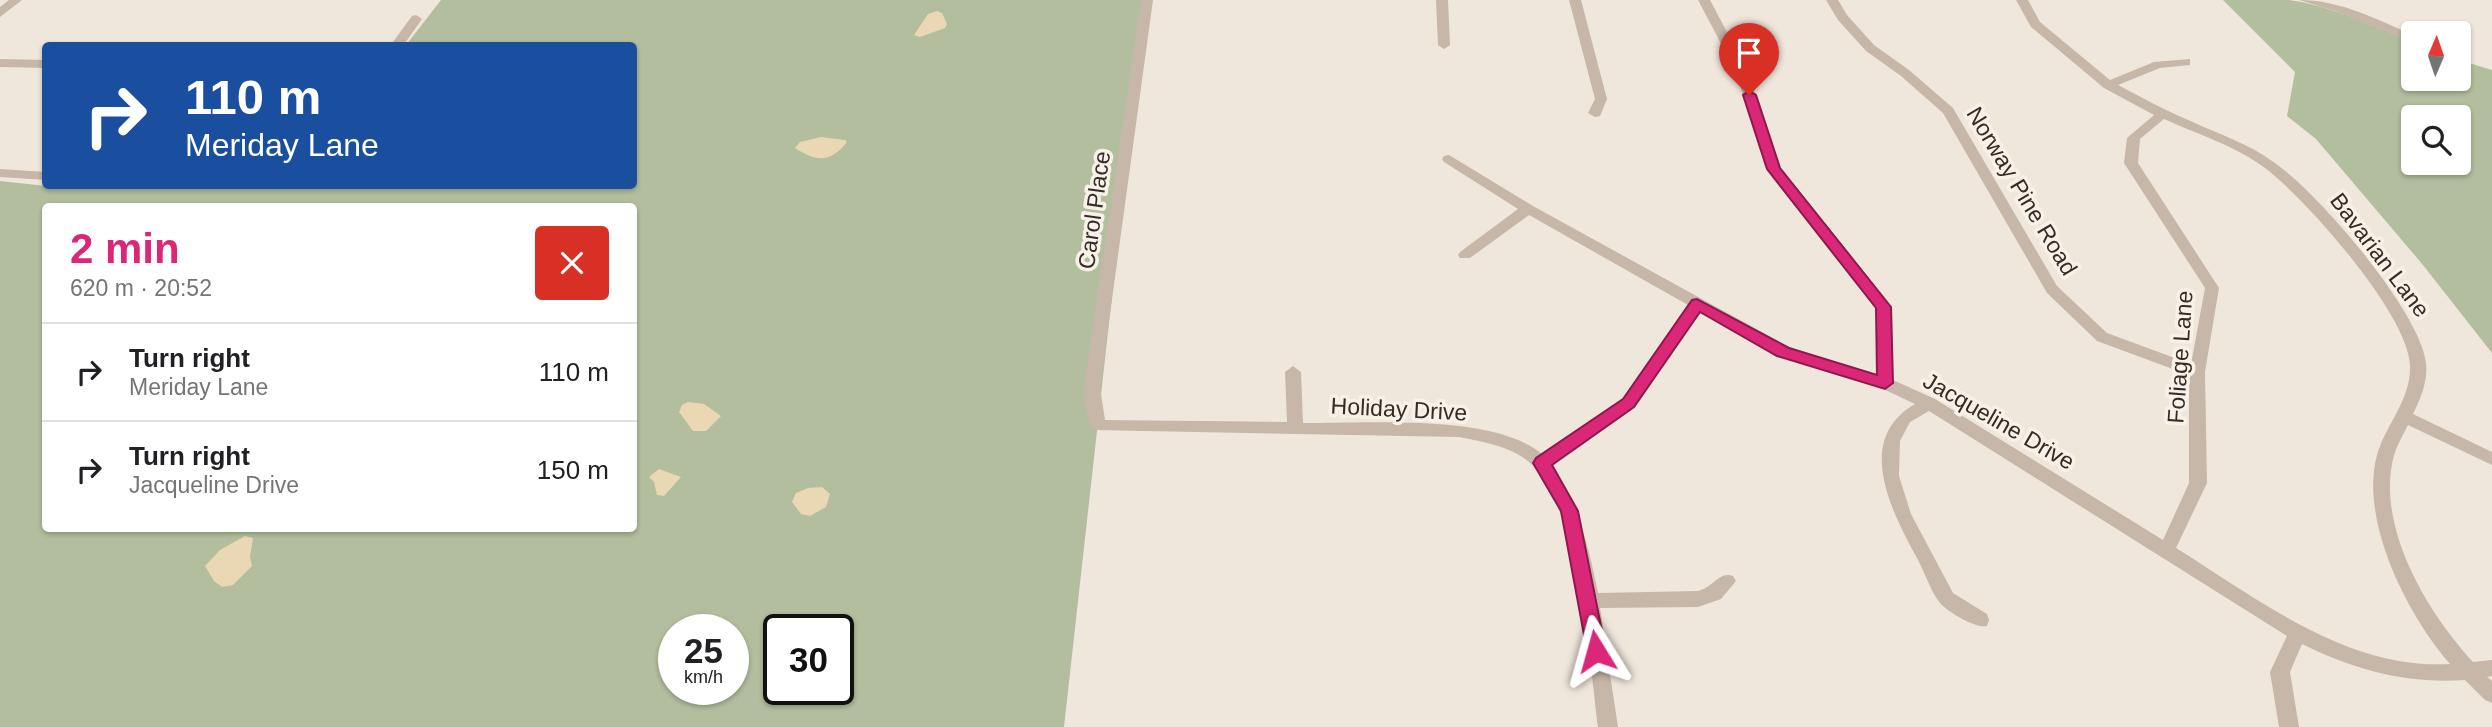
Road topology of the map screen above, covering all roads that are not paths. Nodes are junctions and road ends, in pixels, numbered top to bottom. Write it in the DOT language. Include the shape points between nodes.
graph roads {
  1 [pos="16,0"];
  2 [pos="1147,0"];
  3 [pos="1442,0"];
  4 [pos="1575,0"];
  5 [pos="1704,0"];
  6 [pos="1832,0"];
  7 [pos="2022,0"];
  8 [pos="2305,0"];
  9 [pos="0,13"];
  10 [pos="416,19"];
  11 [pos="2401,34"];
  12 [pos="399,42"];
  13 [pos="1444,45"];
  14 [pos="2186,62"];
  15 [pos="0,63"];
  16 [pos="42,64"];
  17 [pos="2108,85"];
  18 [pos="1595,113"];
  19 [pos="2163,114"];
  20 [pos="1449,159"];
  21 [pos="0,173"];
  22 [pos="42,176"];
  23 [pos="1528,209"];
  24 [pos="1465,256"];
  25 [pos="1697,304"];
  26 [pos="1293,372"];
  27 [pos="2197,372"];
  28 [pos="1885,383"];
  29 [pos="1928,403"];
  30 [pos="2405,417"];
  31 [pos="1099,426"];
  32 [pos="1295,427"];
  33 [pos="2492,459"];
  34 [pos="1542,463"];
  35 [pos="2167,549"];
  36 [pos="1727,581"];
  37 [pos="1589,601"];
  38 [pos="1980,620"];
  39 [pos="2298,633"];
  40 [pos="2492,668"];
  41 [pos="2467,673"];
  42 [pos="2492,694"];
  43 [pos="1608,727"];
  44 [pos="2289,727"];
  1 -- 9 [label="street"];
  2 -- 31 [label="street, Carol Place" via="1092,387"];
  3 -- 13 [label="street"];
  4 -- 18 [label="street" via="1601,99"];
  5 -- 28 [label="street" via="1741,71 1774,169 1884,307"];
  6 -- 27 [label="street, Norway Pine Road" via="1870,48 1948,111 2052,289 2102,337"];
  7 -- 17 [label="street, Bavarian Lane" via="2035,24"];
  8 -- 11 [label="street" via="2339,8"];
  10 -- 12 [label="street"];
  14 -- 17 [label="street" via="2158,65"];
  15 -- 16 [label="street"];
  17 -- 19 [label="street, Bavarian Lane"];
  19 -- 27 [label="street, Foliage Lane" via="2134,138 2131,163 2212,288"];
  19 -- 30 [label="street, Bavarian Lane" via="2270,165 2301,193 2374,279 2408,328 2416,348 2418,388"];
  20 -- 23 [label="street, Jacqueline Drive"];
  21 -- 22 [label="street"];
  23 -- 24 [label="street"];
  23 -- 25 [label="street, Jacqueline Drive"];
  25 -- 28 [label="street, Jacqueline Drive" via="1783,352"];
  25 -- 34 [label="street" via="1629,403"];
  26 -- 32 [label="street"];
  27 -- 35 [label="street, Foliage Lane" via="2198,483"];
  28 -- 29 [label="street, Jacqueline Drive"];
  29 -- 35 [label="street, Jacqueline Drive"];
  29 -- 38 [label="street" via="1904,418 1892,441 1891,476 1902,514 1947,597"];
  30 -- 33 [label="street"];
  30 -- 41 [label="street, Bavarian Lane" via="2386,453 2384,507 2389,539 2406,583"];
  31 -- 32 [label="street, Holiday Drive"];
  32 -- 34 [label="street, Holiday Drive" via="1459,431 1505,440"];
  34 -- 37 [label="street, Holiday Drive" via="1570,511"];
  35 -- 39 [label="street, Jacqueline Drive"];
  36 -- 37 [label="street" via="1715,594 1698,599"];
  37 -- 43 [label="street, Holiday Drive"];
  39 -- 41 [label="street, Jacqueline Drive" via="2388,670 2420,675"];
  39 -- 44 [label="street" via="2280,672"];
  40 -- 41 [label="street, Jacqueline Drive"];
  41 -- 42 [label="street, Bavarian Lane"];
}
